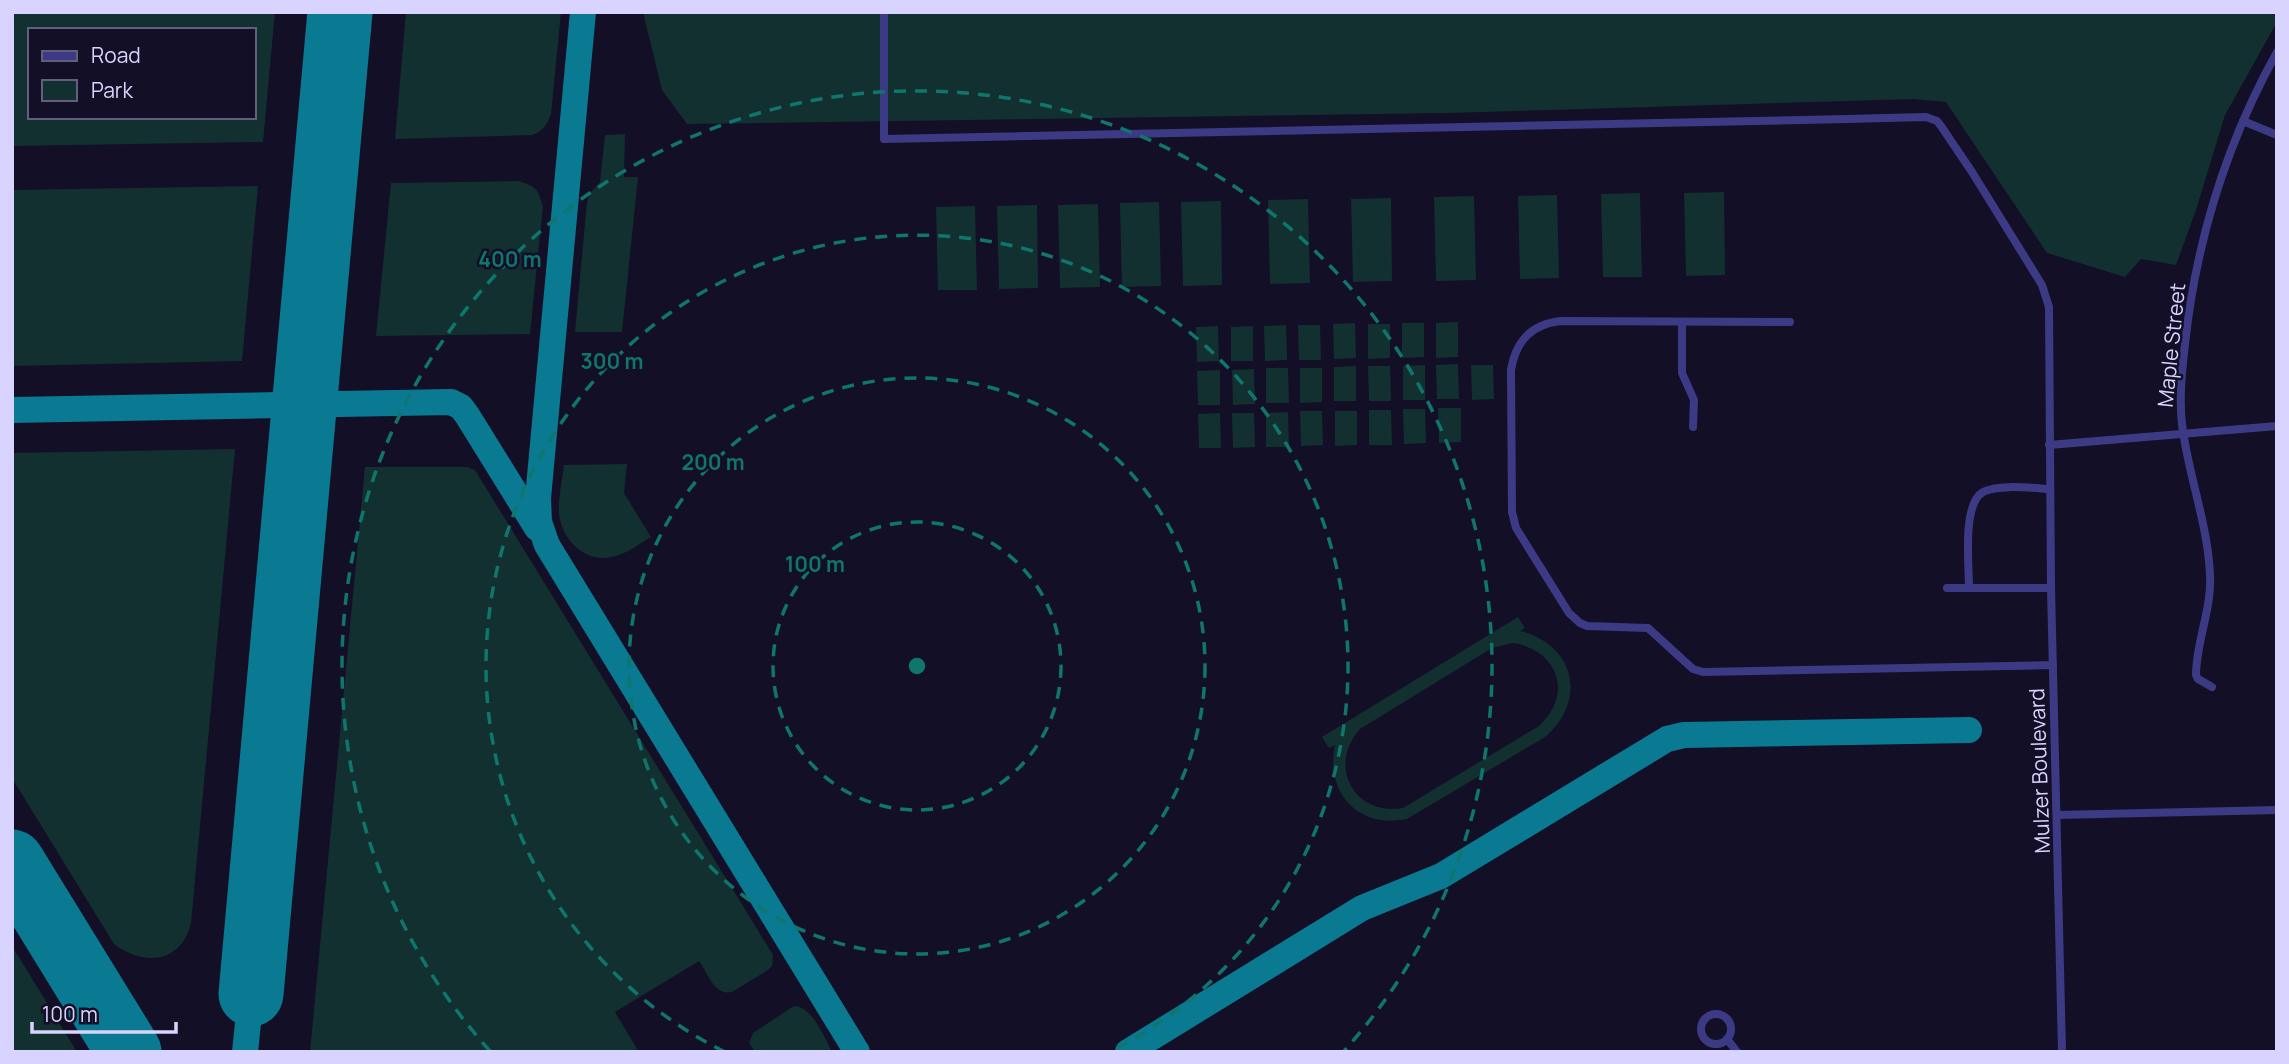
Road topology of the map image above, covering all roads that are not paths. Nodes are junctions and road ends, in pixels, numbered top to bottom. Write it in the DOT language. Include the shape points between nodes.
graph roads {
  1 [pos="884,12"];
  2 [pos="2277,52"];
  3 [pos="2243,121"];
  4 [pos="2277,135"];
  5 [pos="1682,322"];
  6 [pos="1790,322"];
  7 [pos="2277,426"];
  8 [pos="1693,427"];
  9 [pos="2184,433"];
  10 [pos="2049,445"];
  11 [pos="2050,489"];
  12 [pos="1947,588"];
  13 [pos="1969,588"];
  14 [pos="2052,588"];
  15 [pos="2053,665"];
  16 [pos="2211,687"];
  17 [pos="2277,810"];
  18 [pos="2057,815"];
  19 [pos="1727,1039"];
  20 [pos="1737,1052"];
  21 [pos="2062,1052"];
  1 -- 10 [label="street, Mulzer Boulevard" via="884,139 1932,119 1972,172 2045,293"];
  2 -- 3 [label="street, Maple Street"];
  3 -- 4 [label="street"];
  3 -- 9 [label="street, Maple Street" via="2218,188 2195,279 2182,378"];
  5 -- 6 [label="street"];
  5 -- 8 [label="street" via="1682,373 1694,400"];
  5 -- 15 [label="street" via="1549,322 1530,331 1517,348 1511,370 1513,519 1575,619 1595,627 1648,628 1693,669 1703,672"];
  7 -- 9 [label="street"];
  9 -- 10 [label="street"];
  9 -- 16 [label="street, Maple Street" via="2211,585 2196,675"];
  10 -- 11 [label="street, Mulzer Boulevard"];
  11 -- 13 [label="street" via="1996,488 1975,499 1969,518"];
  11 -- 14 [label="street, Mulzer Boulevard"];
  12 -- 13 [label="street"];
  13 -- 14 [label="street"];
  14 -- 15 [label="street, Mulzer Boulevard"];
  15 -- 18 [label="street, Mulzer Boulevard"];
  17 -- 18 [label="street"];
  18 -- 21 [label="street, Mulzer Boulevard"];
  19 -- 20 [label="street"];
}
